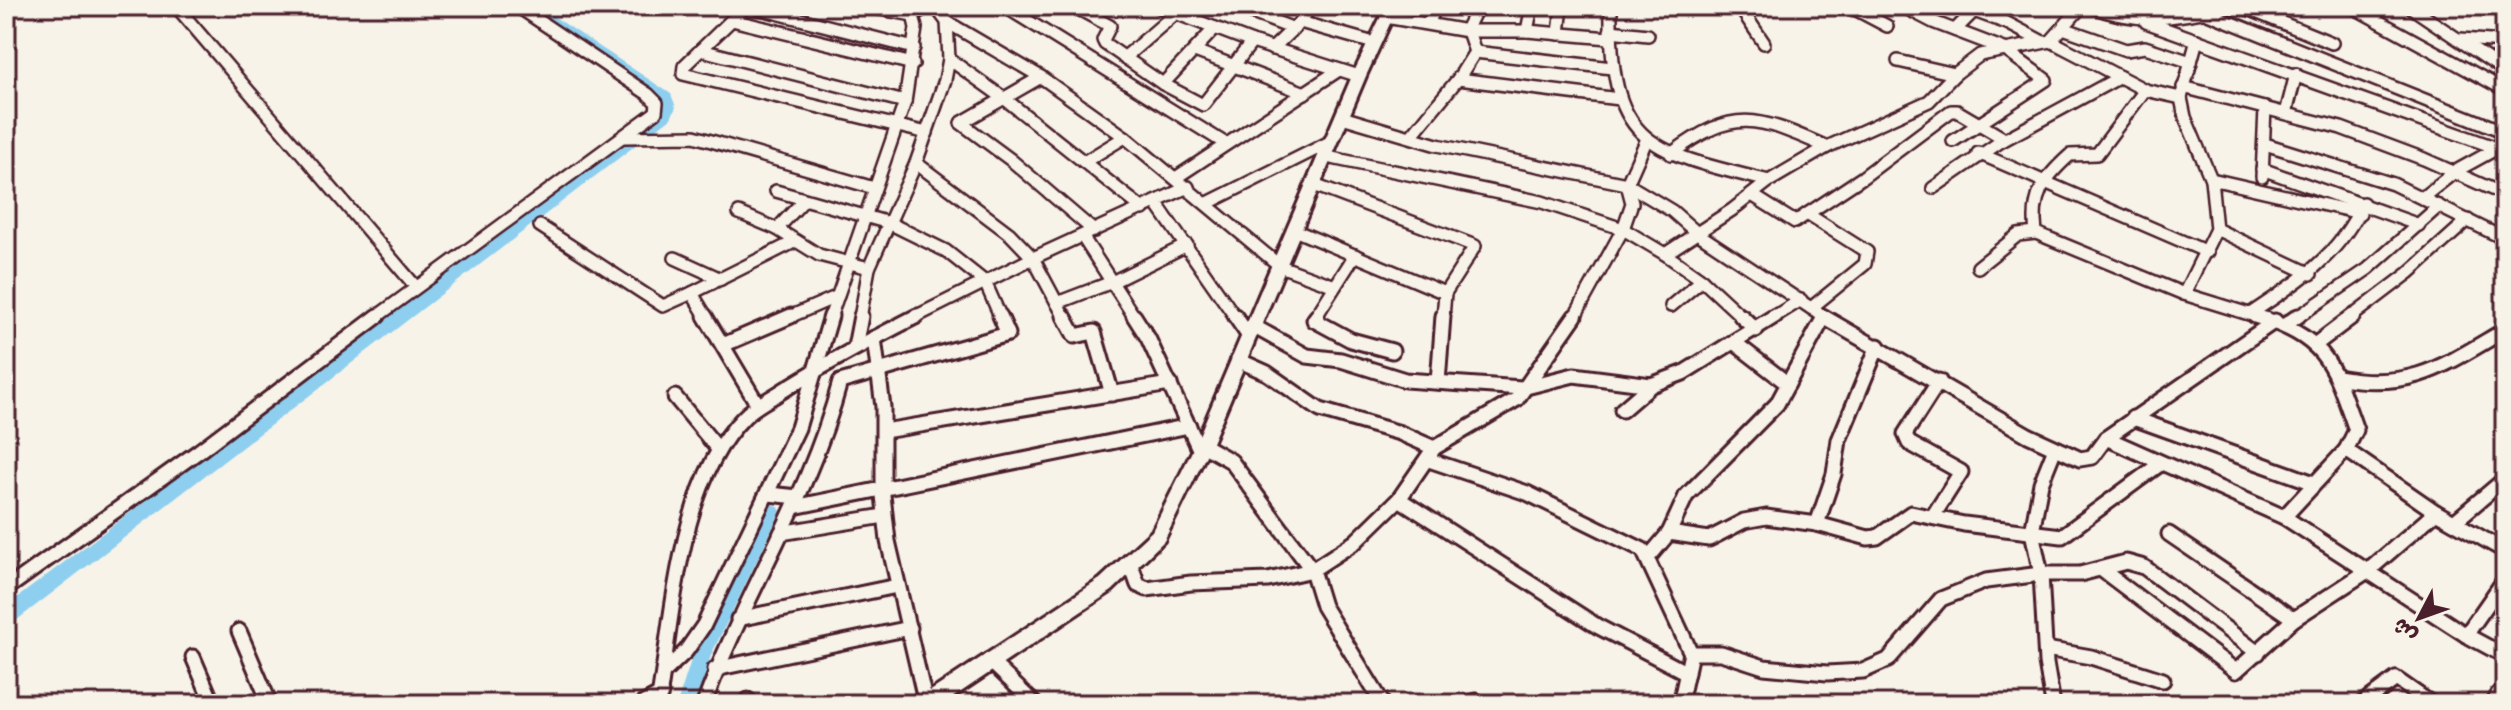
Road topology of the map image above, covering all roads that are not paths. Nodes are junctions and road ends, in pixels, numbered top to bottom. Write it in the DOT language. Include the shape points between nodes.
graph roads {
  1 [pos="176,6"];
  2 [pos="517,6"];
  3 [pos="747,6"];
  4 [pos="863,6"];
  5 [pos="904,6"];
  6 [pos="932,6"];
  7 [pos="1004,6"];
  8 [pos="1073,6"];
  9 [pos="1157,6"];
  10 [pos="1234,6"];
  11 [pos="1311,6"];
  12 [pos="1436,6"];
  13 [pos="1478,6"];
  14 [pos="1532,6"];
  15 [pos="1562,6"];
  16 [pos="1611,6"];
  17 [pos="1739,6"];
  18 [pos="1849,6"];
  19 [pos="1902,6"];
  20 [pos="2082,6"];
  21 [pos="2090,6"];
  22 [pos="2233,6"];
  23 [pos="2241,6"];
  24 [pos="2351,6"];
  25 [pos="2409,6"];
  26 [pos="2195,9"];
  27 [pos="1389,12"];
  28 [pos="1176,13"];
  29 [pos="913,15"];
  30 [pos="732,20"];
  31 [pos="947,22"];
  32 [pos="1429,22"];
  33 [pos="2146,22"];
  34 [pos="1297,25"];
  35 [pos="1887,26"];
  36 [pos="1215,28"];
  37 [pos="2063,28"];
  38 [pos="1955,30"];
  39 [pos="1467,31"];
  40 [pos="1527,31"];
  41 [pos="1559,34"];
  42 [pos="1610,34"];
  43 [pos="1648,35"];
  44 [pos="2459,39"];
  45 [pos="2197,40"];
  46 [pos="1252,42"];
  47 [pos="2047,42"];
  48 [pos="2505,42"];
  49 [pos="1374,43"];
  50 [pos="1764,43"];
  51 [pos="2332,43"];
  52 [pos="914,48"];
  53 [pos="1272,49"];
  54 [pos="2004,49"];
  55 [pos="701,50"];
  56 [pos="1195,51"];
  57 [pos="1475,52"];
  58 [pos="1124,58"];
  59 [pos="949,59"];
  60 [pos="1898,61"];
  61 [pos="2191,62"];
  62 [pos="913,64"];
  63 [pos="1235,65"];
  64 [pos="1612,68"];
  65 [pos="1339,70"];
  66 [pos="2505,71"];
  67 [pos="1955,74"];
  68 [pos="2296,74"];
  69 [pos="1359,76"];
  70 [pos="1041,77"];
  71 [pos="2120,77"];
  72 [pos="1458,79"];
  73 [pos="1163,84"];
  74 [pos="2145,90"];
  75 [pos="2505,90"];
  76 [pos="1305,93"];
  77 [pos="2182,93"];
  78 [pos="1005,99"];
  79 [pos="1619,99"];
  80 [pos="905,102"];
  81 [pos="938,107"];
  82 [pos="2265,108"];
  83 [pos="2286,113"];
  84 [pos="1342,117"];
  85 [pos="961,123"];
  86 [pos="1977,124"];
  87 [pos="897,127"];
  88 [pos="2505,132"];
  89 [pos="927,133"];
  90 [pos="1412,135"];
  91 [pos="623,137"];
  92 [pos="1125,137"];
  93 [pos="2003,138"];
  94 [pos="1646,141"];
  95 [pos="1953,141"];
  96 [pos="1226,144"];
  97 [pos="2265,144"];
  98 [pos="2501,146"];
  99 [pos="1827,147"];
  100 [pos="1329,149"];
  101 [pos="1978,153"];
  102 [pos="1671,154"];
  103 [pos="1084,162"];
  104 [pos="916,163"];
  105 [pos="2262,169"];
  106 [pos="2456,171"];
  107 [pos="1177,177"];
  108 [pos="2211,179"];
  109 [pos="2042,180"];
  110 [pos="1769,181"];
  111 [pos="1627,184"];
  112 [pos="1314,185"];
  113 [pos="1188,187"];
  114 [pos="874,188"];
  115 [pos="1933,188"];
  116 [pos="2262,189"];
  117 [pos="776,191"];
  118 [pos="1752,195"];
  119 [pos="2505,195"];
  120 [pos="2423,197"];
  121 [pos="804,200"];
  122 [pos="1156,203"];
  123 [pos="1208,203"];
  124 [pos="2439,206"];
  125 [pos="2362,208"];
  126 [pos="1143,209"];
  127 [pos="739,213"];
  128 [pos="1807,214"];
  129 [pos="864,217"];
  130 [pos="2468,220"];
  131 [pos="889,223"];
  132 [pos="2419,225"];
  133 [pos="540,226"];
  134 [pos="777,229"];
  135 [pos="1623,229"];
  136 [pos="2216,229"];
  137 [pos="1294,230"];
  138 [pos="1088,233"];
  139 [pos="1697,233"];
  140 [pos="2036,233"];
  141 [pos="2505,239"];
  142 [pos="796,241"];
  143 [pos="1187,245"];
  144 [pos="2207,252"];
  145 [pos="1665,254"];
  146 [pos="1355,255"];
  147 [pos="675,258"];
  148 [pos="1033,258"];
  149 [pos="847,264"];
  150 [pos="1280,266"];
  151 [pos="1978,267"];
  152 [pos="869,268"];
  153 [pos="2311,274"];
  154 [pos="721,279"];
  155 [pos="1702,280"];
  156 [pos="985,282"];
  157 [pos="1112,282"];
  158 [pos="1335,286"];
  159 [pos="416,287"];
  160 [pos="692,293"];
  161 [pos="1445,293"];
  162 [pos="2184,294"];
  163 [pos="838,296"];
  164 [pos="1057,303"];
  165 [pos="1806,304"];
  166 [pos="1671,306"];
  167 [pos="2250,314"];
  168 [pos="1824,317"];
  169 [pos="2280,323"];
  170 [pos="1251,330"];
  171 [pos="1756,330"];
  172 [pos="2505,330"];
  173 [pos="874,338"];
  174 [pos="1351,340"];
  175 [pos="1735,343"];
  176 [pos="2316,344"];
  177 [pos="723,345"];
  178 [pos="1878,346"];
  179 [pos="855,347"];
  180 [pos="1392,351"];
  181 [pos="842,355"];
  182 [pos="1238,360"];
  183 [pos="1341,360"];
  184 [pos="880,370"];
  185 [pos="813,371"];
  186 [pos="2337,377"];
  187 [pos="1939,381"];
  188 [pos="840,382"];
  189 [pos="1438,382"];
  190 [pos="1170,384"];
  191 [pos="1788,384"];
  192 [pos="1651,385"];
  193 [pos="1522,388"];
  194 [pos="1112,394"];
  195 [pos="675,397"];
  196 [pos="758,405"];
  197 [pos="1622,410"];
  198 [pos="2133,418"];
  199 [pos="1189,426"];
  200 [pos="884,431"];
  201 [pos="2106,438"];
  202 [pos="1202,448"];
  203 [pos="2055,448"];
  204 [pos="718,449"];
  205 [pos="2346,450"];
  206 [pos="1432,454"];
  207 [pos="2160,464"];
  208 [pos="2505,479"];
  209 [pos="2314,483"];
  210 [pos="883,488"];
  211 [pos="769,494"];
  212 [pos="1399,499"];
  213 [pos="796,502"];
  214 [pos="2436,512"];
  215 [pos="884,516"];
  216 [pos="1933,516"];
  217 [pos="2284,517"];
  218 [pos="2454,522"];
  219 [pos="1817,524"];
  220 [pos="2032,532"];
  221 [pos="781,533"];
  222 [pos="1669,533"];
  223 [pos="2169,534"];
  224 [pos="2505,551"];
  225 [pos="1648,558"];
  226 [pos="1131,565"];
  227 [pos="1312,570"];
  228 [pos="2102,570"];
  229 [pos="2369,570"];
  230 [pos="2041,574"];
  231 [pos="2505,579"];
  232 [pos="897,586"];
  233 [pos="6,589"];
  234 [pos="738,619"];
  235 [pos="2294,619"];
  236 [pos="910,628"];
  237 [pos="239,631"];
  238 [pos="2466,635"];
  239 [pos="2046,649"];
  240 [pos="1691,653"];
  241 [pos="2258,653"];
  242 [pos="2505,656"];
  243 [pos="193,657"];
  244 [pos="989,660"];
  245 [pos="715,669"];
  246 [pos="665,671"];
  247 [pos="1687,673"];
  248 [pos="2163,680"];
  249 [pos="2505,690"];
  250 [pos="659,699"];
  251 [pos="2428,703"];
  252 [pos="213,704"];
  253 [pos="270,704"];
  254 [pos="642,704"];
  255 [pos="704,704"];
  256 [pos="926,704"];
  257 [pos="1035,704"];
  258 [pos="1383,704"];
  259 [pos="1466,704"];
  260 [pos="1481,704"];
  261 [pos="1680,704"];
  262 [pos="2053,704"];
  263 [pos="2362,704"];
  264 [pos="2492,704"];
  1 -- 159 [label="street"];
  2 -- 91 [label="street" via="654,98 656,112"];
  3 -- 30 [label="street"];
  3 -- 52 [label="street"];
  4 -- 29 [label="street"];
  5 -- 29 [label="street"];
  6 -- 29 [label="street"];
  6 -- 31 [label="street"];
  7 -- 96 [label="street"];
  8 -- 58 [label="street" via="1110,26 1104,43"];
  9 -- 28 [label="street"];
  10 -- 34 [label="street"];
  11 -- 34 [label="street"];
  12 -- 32 [label="street"];
  13 -- 39 [label="street"];
  14 -- 40 [label="street"];
  15 -- 41 [label="street"];
  16 -- 42 [label="street"];
  17 -- 50 [label="street"];
  18 -- 35 [label="street"];
  19 -- 38 [label="street"];
  20 -- 37 [label="street"];
  21 -- 33 [label="street"];
  22 -- 26 [label="street"];
  23 -- 51 [label="street"];
  24 -- 75 [label="street"];
  25 -- 44 [label="street"];
  26 -- 33 [label="street"];
  26 -- 88 [label="street"];
  27 -- 32 [label="street"];
  27 -- 49 [label="main road"];
  28 -- 36 [label="street"];
  28 -- 58 [label="street"];
  29 -- 52 [label="street"];
  30 -- 55 [label="street"];
  30 -- 62 [label="street"];
  31 -- 59 [label="street"];
  31 -- 70 [label="street"];
  32 -- 39 [label="street"];
  33 -- 45 [label="street"];
  34 -- 49 [label="street"];
  34 -- 53 [label="street"];
  36 -- 46 [label="street"];
  36 -- 56 [label="street"];
  37 -- 47 [label="street"];
  37 -- 61 [label="street" via="2115,47 2145,47"];
  38 -- 47 [label="street" via="1974,11"];
  38 -- 54 [label="street"];
  39 -- 40 [label="street"];
  39 -- 57 [label="street"];
  40 -- 41 [label="street"];
  41 -- 42 [label="street"];
  42 -- 43 [label="street"];
  42 -- 64 [label="street"];
  44 -- 48 [label="street"];
  44 -- 66 [label="street"];
  45 -- 61 [label="street"];
  45 -- 68 [label="street"];
  46 -- 53 [label="street"];
  46 -- 63 [label="street"];
  47 -- 54 [label="street"];
  47 -- 71 [label="street"];
  49 -- 69 [label="main road"];
  52 -- 62 [label="street"];
  53 -- 65 [label="street"];
  54 -- 67 [label="street" via="1980,55"];
  54 -- 86 [label="street" via="2046,80"];
  55 -- 80 [label="street"];
  55 -- 87 [label="street" via="683,74"];
  56 -- 63 [label="street"];
  56 -- 73 [label="street"];
  57 -- 64 [label="street"];
  57 -- 72 [label="street"];
  58 -- 73 [label="street"];
  59 -- 78 [label="street"];
  59 -- 81 [label="street"];
  60 -- 67 [label="street"];
  61 -- 77 [label="street"];
  62 -- 80 [label="street"];
  63 -- 73 [label="street" via="1203,105"];
  63 -- 76 [label="street"];
  64 -- 79 [label="street"];
  65 -- 69 [label="street"];
  65 -- 76 [label="street"];
  67 -- 99 [label="street" via="1929,101"];
  68 -- 83 [label="street"];
  68 -- 98 [label="street"];
  69 -- 84 [label="main road"];
  70 -- 78 [label="street"];
  70 -- 92 [label="street"];
  71 -- 74 [label="street"];
  71 -- 93 [label="street"];
  72 -- 79 [label="street"];
  72 -- 90 [label="street"];
  74 -- 77 [label="street"];
  74 -- 109 [label="street" via="2097,154 2070,155"];
  76 -- 96 [label="street"];
  77 -- 82 [label="street"];
  77 -- 108 [label="street" via="2185,117"];
  78 -- 85 [label="street"];
  78 -- 103 [label="street"];
  79 -- 94 [label="street"];
  80 -- 87 [label="street"];
  81 -- 85 [label="street"];
  81 -- 89 [label="street"];
  82 -- 83 [label="street"];
  82 -- 97 [label="street"];
  83 -- 106 [label="street"];
  84 -- 90 [label="street"];
  84 -- 100 [label="main road"];
  85 -- 138 [label="street" via="1011,160"];
  86 -- 93 [label="street"];
  86 -- 95 [label="street"];
  86 -- 128 [label="street" via="1951,111"];
  87 -- 89 [label="street"];
  87 -- 114 [label="street"];
  89 -- 104 [label="street"];
  90 -- 111 [label="street" via="1437,145"];
  91 -- 114 [label="street" via="687,135"];
  91 -- 159 [label="street"];
  92 -- 103 [label="street"];
  92 -- 107 [label="street"];
  93 -- 101 [label="street"];
  94 -- 102 [label="street"];
  94 -- 111 [label="street"];
  96 -- 107 [label="street"];
  97 -- 105 [label="street"];
  97 -- 120 [label="street"];
  98 -- 106 [label="street"];
  99 -- 102 [label="street" via="1742,117 1701,131"];
  99 -- 110 [label="street"];
  100 -- 112 [label="main road"];
  100 -- 123 [label="street"];
  100 -- 135 [label="street" via="1542,202"];
  101 -- 109 [label="street"];
  101 -- 115 [label="street"];
  102 -- 110 [label="street"];
  103 -- 126 [label="street"];
  104 -- 131 [label="street"];
  104 -- 148 [label="street" via="1010,234"];
  105 -- 116 [label="street"];
  105 -- 125 [label="street"];
  106 -- 119 [label="street"];
  106 -- 120 [label="street"];
  107 -- 113 [label="street"];
  108 -- 116 [label="street"];
  108 -- 136 [label="street"];
  109 -- 140 [label="street" via="2032,211"];
  109 -- 144 [label="street"];
  110 -- 118 [label="street"];
  111 -- 135 [label="street" via="1632,203"];
  111 -- 139 [label="street"];
  112 -- 137 [label="main road"];
  112 -- 161 [label="street" via="1475,246"];
  113 -- 122 [label="street"];
  113 -- 123 [label="street"];
  114 -- 129 [label="street"];
  116 -- 125 [label="street"];
  117 -- 121 [label="street"];
  118 -- 128 [label="street" via="1795,222"];
  118 -- 139 [label="street"];
  120 -- 124 [label="street"];
  121 -- 129 [label="street"];
  121 -- 134 [label="street"];
  122 -- 126 [label="street"];
  122 -- 143 [label="street"];
  123 -- 150 [label="street"];
  124 -- 130 [label="street"];
  124 -- 132 [label="street"];
  125 -- 132 [label="street"];
  125 -- 153 [label="street"];
  126 -- 138 [label="street"];
  127 -- 134 [label="street"];
  128 -- 165 [label="street" via="1858,244 1868,257"];
  129 -- 131 [label="street"];
  129 -- 149 [label="street"];
  130 -- 141 [label="street"];
  130 -- 176 [label="street"];
  131 -- 152 [label="street"];
  131 -- 156 [label="street" via="938,246"];
  132 -- 169 [label="street" via="2368,269"];
  133 -- 160 [label="street" via="663,306"];
  134 -- 142 [label="street"];
  135 -- 145 [label="street"];
  135 -- 193 [label="street" via="1570,325"];
  136 -- 144 [label="street"];
  136 -- 153 [label="street"];
  137 -- 146 [label="street"];
  137 -- 150 [label="main road"];
  138 -- 148 [label="street"];
  138 -- 157 [label="street"];
  139 -- 145 [label="street"];
  139 -- 165 [label="street"];
  140 -- 151 [label="street" via="2018,235"];
  140 -- 162 [label="street"];
  142 -- 149 [label="street"];
  142 -- 154 [label="street"];
  143 -- 157 [label="street"];
  143 -- 170 [label="street"];
  144 -- 162 [label="street"];
  145 -- 155 [label="street"];
  146 -- 158 [label="street"];
  146 -- 161 [label="street"];
  147 -- 154 [label="street"];
  148 -- 156 [label="street"];
  148 -- 164 [label="street"];
  149 -- 152 [label="street"];
  149 -- 163 [label="street"];
  150 -- 158 [label="street"];
  150 -- 170 [label="main road"];
  152 -- 179 [label="street"];
  153 -- 167 [label="street"];
  154 -- 160 [label="street"];
  155 -- 166 [label="street"];
  155 -- 171 [label="street"];
  156 -- 173 [label="street"];
  156 -- 184 [label="street" via="1008,334"];
  157 -- 164 [label="street"];
  157 -- 190 [label="street"];
  158 -- 174 [label="street" via="1314,320"];
  159 -- 233 [label="street"];
  160 -- 177 [label="street"];
  161 -- 189 [label="street"];
  162 -- 167 [label="street"];
  163 -- 177 [label="street"];
  163 -- 185 [label="street"];
  164 -- 194 [label="street" via="1075,336 1094,332"];
  165 -- 168 [label="street"];
  165 -- 171 [label="street"];
  167 -- 169 [label="street"];
  168 -- 178 [label="street"];
  168 -- 191 [label="street"];
  169 -- 176 [label="street"];
  169 -- 198 [label="street"];
  170 -- 182 [label="main road"];
  170 -- 183 [label="street" via="1307,356"];
  171 -- 175 [label="street"];
  172 -- 186 [label="street" via="2407,380 2376,383"];
  173 -- 179 [label="street"];
  173 -- 184 [label="street"];
  174 -- 180 [label="street"];
  174 -- 183 [label="street"];
  175 -- 191 [label="street"];
  175 -- 192 [label="street"];
  176 -- 186 [label="street"];
  177 -- 196 [label="street"];
  178 -- 187 [label="street"];
  178 -- 219 [label="street" via="1839,440"];
  179 -- 181 [label="street"];
  181 -- 185 [label="street"];
  181 -- 188 [label="street"];
  182 -- 202 [label="main road"];
  182 -- 206 [label="street" via="1320,410 1400,433"];
  183 -- 189 [label="street" via="1391,377"];
  184 -- 188 [label="street"];
  184 -- 200 [label="street"];
  185 -- 196 [label="street"];
  185 -- 211 [label="street" via="798,428"];
  186 -- 205 [label="street" via="2356,430"];
  187 -- 203 [label="street"];
  187 -- 216 [label="street" via="1905,434 1909,443 1961,472"];
  188 -- 213 [label="street" via="819,451"];
  189 -- 193 [label="street"];
  190 -- 194 [label="street"];
  190 -- 199 [label="street"];
  191 -- 222 [label="street" via="1777,404 1686,496"];
  192 -- 193 [label="street" via="1574,375"];
  192 -- 197 [label="street"];
  193 -- 206 [label="street" via="1508,407"];
  194 -- 200 [label="street"];
  195 -- 204 [label="street"];
  196 -- 204 [label="street"];
  198 -- 201 [label="street"];
  198 -- 209 [label="street"];
  199 -- 202 [label="street"];
  199 -- 210 [label="street"];
  200 -- 210 [label="street"];
  201 -- 203 [label="street" via="2087,459"];
  201 -- 207 [label="street"];
  202 -- 226 [label="main road" via="1166,524"];
  202 -- 227 [label="street" via="1231,461"];
  203 -- 220 [label="street" via="2041,483"];
  204 -- 246 [label="street" via="694,507"];
  205 -- 209 [label="street"];
  205 -- 214 [label="street"];
  206 -- 212 [label="street"];
  206 -- 225 [label="street" via="1548,502 1643,550"];
  207 -- 217 [label="street"];
  207 -- 220 [label="street" via="2070,531 2055,536"];
  208 -- 218 [label="street"];
  209 -- 217 [label="street"];
  210 -- 213 [label="street"];
  210 -- 215 [label="street"];
  211 -- 213 [label="street"];
  211 -- 246 [label="street" via="695,640"];
  212 -- 227 [label="street" via="1355,542"];
  212 -- 247 [label="street" via="1597,626"];
  213 -- 221 [label="street"];
  214 -- 218 [label="street"];
  214 -- 229 [label="street"];
  215 -- 221 [label="street"];
  215 -- 232 [label="street"];
  216 -- 219 [label="street" via="1911,513 1868,538"];
  216 -- 220 [label="street"];
  217 -- 229 [label="street"];
  218 -- 224 [label="street"];
  219 -- 222 [label="street" via="1766,517 1744,521 1709,539"];
  220 -- 230 [label="street"];
  221 -- 234 [label="street"];
  222 -- 225 [label="street"];
  223 -- 235 [label="street"];
  225 -- 240 [label="street"];
  226 -- 227 [label="street" via="1138,585 1147,589 1268,580"];
  226 -- 244 [label="main road"];
  227 -- 258 [label="street" via="1323,606"];
  228 -- 230 [label="street"];
  228 -- 241 [label="street" via="2126,562 2144,567"];
  228 -- 241 [label="street" via="2230,669 2240,670"];
  229 -- 235 [label="street"];
  229 -- 238 [label="street"];
  230 -- 239 [label="street"];
  230 -- 240 [label="street" via="1986,581 1941,599 1888,660 1863,671 1764,667 1721,653"];
  231 -- 238 [label="street"];
  232 -- 234 [label="street"];
  232 -- 236 [label="street"];
  234 -- 245 [label="street"];
  235 -- 241 [label="street"];
  236 -- 245 [label="street"];
  236 -- 256 [label="street"];
  237 -- 253 [label="street"];
  238 -- 242 [label="street"];
  239 -- 248 [label="street"];
  239 -- 262 [label="street"];
  240 -- 247 [label="street"];
  243 -- 252 [label="street"];
  244 -- 256 [label="main road"];
  244 -- 257 [label="street"];
  245 -- 255 [label="street"];
  246 -- 250 [label="street"];
  247 -- 261 [label="street"];
  249 -- 264 [label="street"];
  250 -- 254 [label="street"];
  251 -- 263 [label="street" via="2396,679"];
  259 -- 260 [label="street"];
}
